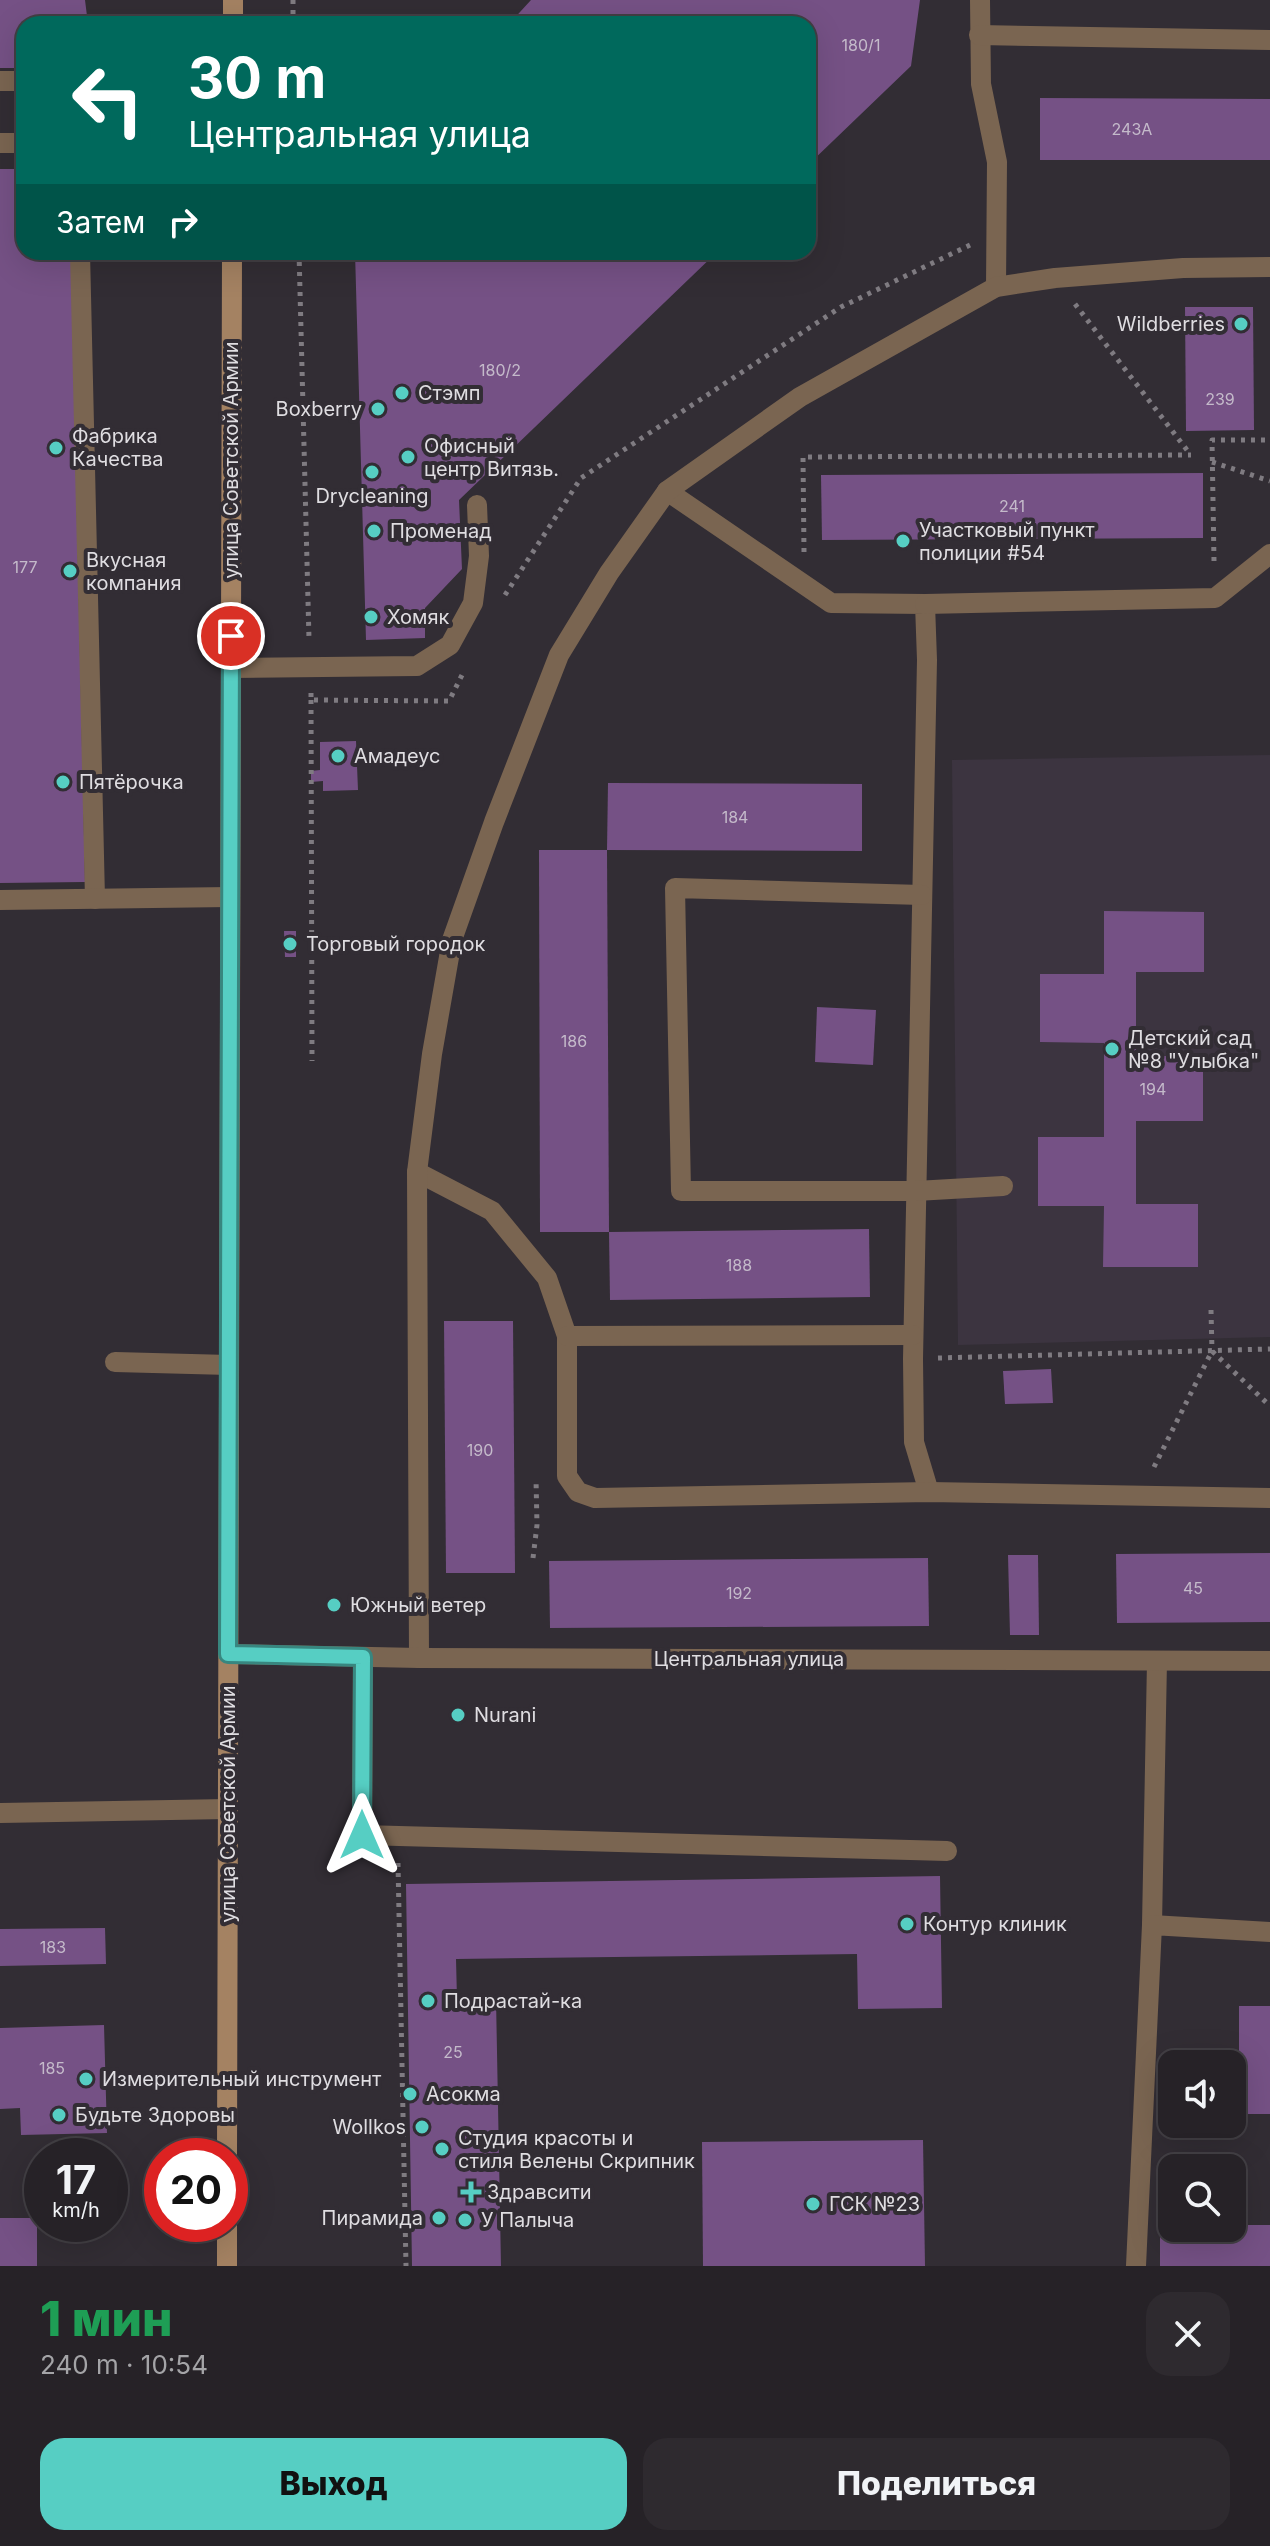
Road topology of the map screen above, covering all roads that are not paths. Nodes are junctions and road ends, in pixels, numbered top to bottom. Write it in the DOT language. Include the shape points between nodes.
graph roads {
  1 [pos="980,0"];
  2 [pos="979,35"];
  3 [pos="1270,40"];
  4 [pos="80,260"];
  5 [pos="232,260"];
  6 [pos="1270,267"];
  7 [pos="996,287"];
  8 [pos="667,491"];
  9 [pos="477,505"];
  10 [pos="1270,554"];
  11 [pos="925,604"];
  12 [pos="231,668"];
  13 [pos="922,895"];
  14 [pos="230,897"];
  15 [pos="95,899"];
  16 [pos="0,900"];
  17 [pos="417,1172"];
  18 [pos="1003,1186"];
  19 [pos="916,1191"];
  20 [pos="913,1335"];
  21 [pos="567,1336"];
  22 [pos="115,1362"];
  23 [pos="229,1365"];
  24 [pos="929,1492"];
  25 [pos="1270,1498"];
  26 [pos="228,1654"];
  27 [pos="363,1657"];
  28 [pos="419,1658"];
  29 [pos="1157,1661"];
  30 [pos="1270,1661"];
  31 [pos="228,1809"];
  32 [pos="0,1813"];
  33 [pos="947,1851"];
  34 [pos="1152,1925"];
  35 [pos="1270,1932"];
  36 [pos="227,2138"];
  37 [pos="227,2242"];
  38 [pos="227,2266"];
  39 [pos="1136,2266"];
  1 -- 2 [label="street"];
  2 -- 3 [label="street"];
  2 -- 7 [label="street" via="981,84 997,162"];
  4 -- 15 [label="street"];
  5 -- 12 [label="main road, улица Советской Армии"];
  6 -- 7 [label="street" via="1183,268"];
  7 -- 8 [label="street" via="800,397"];
  8 -- 11 [label="street" via="831,603"];
  8 -- 17 [label="street" via="559,655 494,822 452,940"];
  9 -- 12 [label="street" via="479,556 473,603 450,645 417,666"];
  10 -- 11 [label="street" via="1215,598"];
  11 -- 13 [label="street"];
  12 -- 14 [label="main road, улица Советской Армии"];
  13 -- 19 [label="street"];
  13 -- 19 [label="street" via="675,888 681,1191"];
  14 -- 15 [label="street"];
  14 -- 23 [label="main road, улица Советской Армии"];
  15 -- 16 [label="street"];
  17 -- 21 [label="street" via="492,1211 547,1278"];
  17 -- 28 [label="street"];
  18 -- 19 [label="street"];
  19 -- 20 [label="street"];
  20 -- 21 [label="street"];
  20 -- 24 [label="street" via="914,1442"];
  21 -- 24 [label="street" via="567,1476 578,1492 595,1498"];
  22 -- 23 [label="street"];
  23 -- 26 [label="main road, улица Советской Армии"];
  24 -- 25 [label="street"];
  26 -- 27 [label="street, Центральная улица"];
  26 -- 31 [label="main road, улица Советской Армии"];
  27 -- 28 [label="street, Центральная улица"];
  27 -- 33 [label="street" via="362,1835"];
  28 -- 29 [label="street, Центральная улица"];
  29 -- 30 [label="street, Центральная улица"];
  29 -- 34 [label="street"];
  31 -- 32 [label="street"];
  31 -- 36 [label="main road, улица Советской Армии"];
  34 -- 35 [label="street"];
  34 -- 39 [label="street"];
  37 -- 38 [label="main road"];
}
